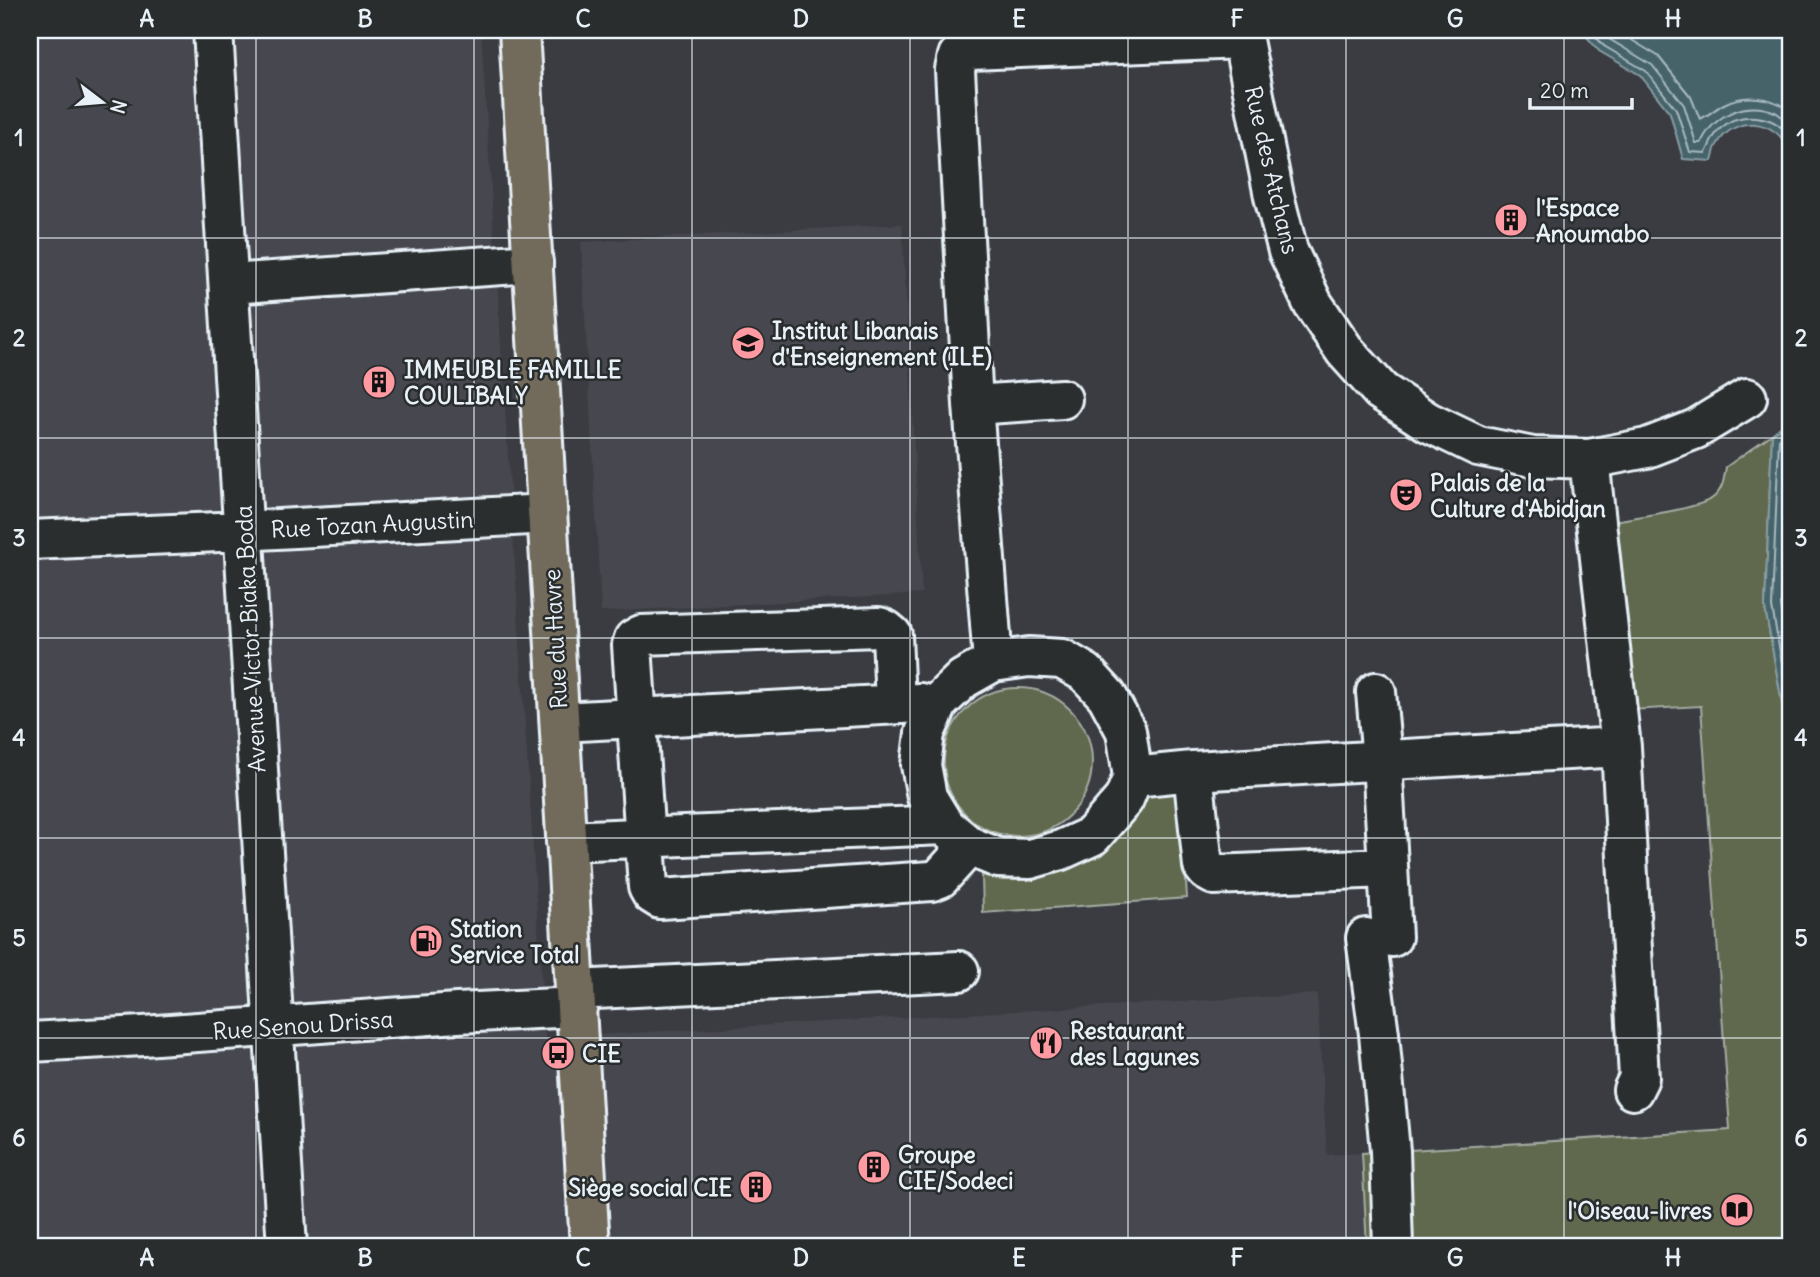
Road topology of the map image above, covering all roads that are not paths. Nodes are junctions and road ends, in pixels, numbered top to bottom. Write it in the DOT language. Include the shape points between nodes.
graph roads {
  1 [pos="214,30"];
  2 [pos="519,30"];
  3 [pos="1241,34"];
  4 [pos="533,263"];
  5 [pos="229,284"];
  6 [pos="1747,398"];
  7 [pos="1062,400"];
  8 [pos="973,405"];
  9 [pos="1589,459"];
  10 [pos="547,514"];
  11 [pos="243,531"];
  12 [pos="30,540"];
  13 [pos="993,662"];
  14 [pos="1376,692"];
  15 [pos="939,702"];
  16 [pos="895,704"];
  17 [pos="638,718"];
  18 [pos="560,722"];
  19 [pos="1621,747"];
  20 [pos="1382,760"];
  21 [pos="1194,771"];
  22 [pos="1133,777"];
  23 [pos="956,835"];
  24 [pos="644,838"];
  25 [pos="566,841"];
  26 [pos="1388,868"];
  27 [pos="959,971"];
  28 [pos="576,999"];
  29 [pos="273,1027"];
  30 [pos="30,1042"];
  31 [pos="1633,1090"];
  32 [pos="286,1247"];
  33 [pos="590,1247"];
  34 [pos="1393,1247"];
  1 -- 5 [label="street, Avenue Victor Biaka Boda"];
  2 -- 4 [label="main road, Rue du Havre"];
  3 -- 8 [label="street" via="970,50 958,56"];
  3 -- 9 [label="street, Rue des Atchans" via="1288,251 1313,304 1345,351 1381,391 1428,422 1478,446 1533,457"];
  4 -- 5 [label="street"];
  4 -- 10 [label="main road, Rue du Havre"];
  5 -- 11 [label="street, Avenue Victor Biaka Boda"];
  6 -- 9 [label="street, Rue des Atchans" via="1696,429 1647,448"];
  7 -- 8 [label="street"];
  8 -- 13 [label="street"];
  9 -- 19 [label="street"];
  10 -- 11 [label="street, Rue Tozan Augustin"];
  10 -- 18 [label="main road, Rue du Havre"];
  11 -- 12 [label="street, Rue Tozan Augustin"];
  11 -- 29 [label="street, Avenue Victor Biaka Boda"];
  13 -- 15 [label="street"];
  13 -- 22 [label="street" via="1062,659 1086,673 1107,695 1126,731"];
  14 -- 20 [label="street"];
  15 -- 16 [label="street"];
  15 -- 23 [label="street" via="925,733 921,765 927,797"];
  16 -- 17 [label="street"];
  16 -- 17 [label="street" via="892,635 879,627 641,635 632,645"];
  17 -- 18 [label="street"];
  17 -- 24 [label="street"];
  18 -- 25 [label="main road, Rue du Havre"];
  19 -- 20 [label="street"];
  19 -- 31 [label="street" via="1639,1078"];
  20 -- 21 [label="street"];
  20 -- 26 [label="street"];
  21 -- 22 [label="street"];
  21 -- 26 [label="street" via="1207,872"];
  22 -- 23 [label="street" via="1124,799 1092,836 1061,850 1030,859 998,858"];
  23 -- 24 [label="street"];
  23 -- 24 [label="street" via="940,878 932,881 660,899 648,887"];
  24 -- 25 [label="street"];
  25 -- 28 [label="main road, Rue du Havre"];
  26 -- 34 [label="street" via="1379,938 1378,1034 1390,1151"];
  27 -- 28 [label="street, Rue Senou Drissa"];
  28 -- 29 [label="street, Rue Senou Drissa"];
  28 -- 33 [label="main road, Rue du Havre"];
  29 -- 30 [label="street, Rue Senou Drissa"];
  29 -- 32 [label="street, Avenue Victor Biaka Boda"];
}
